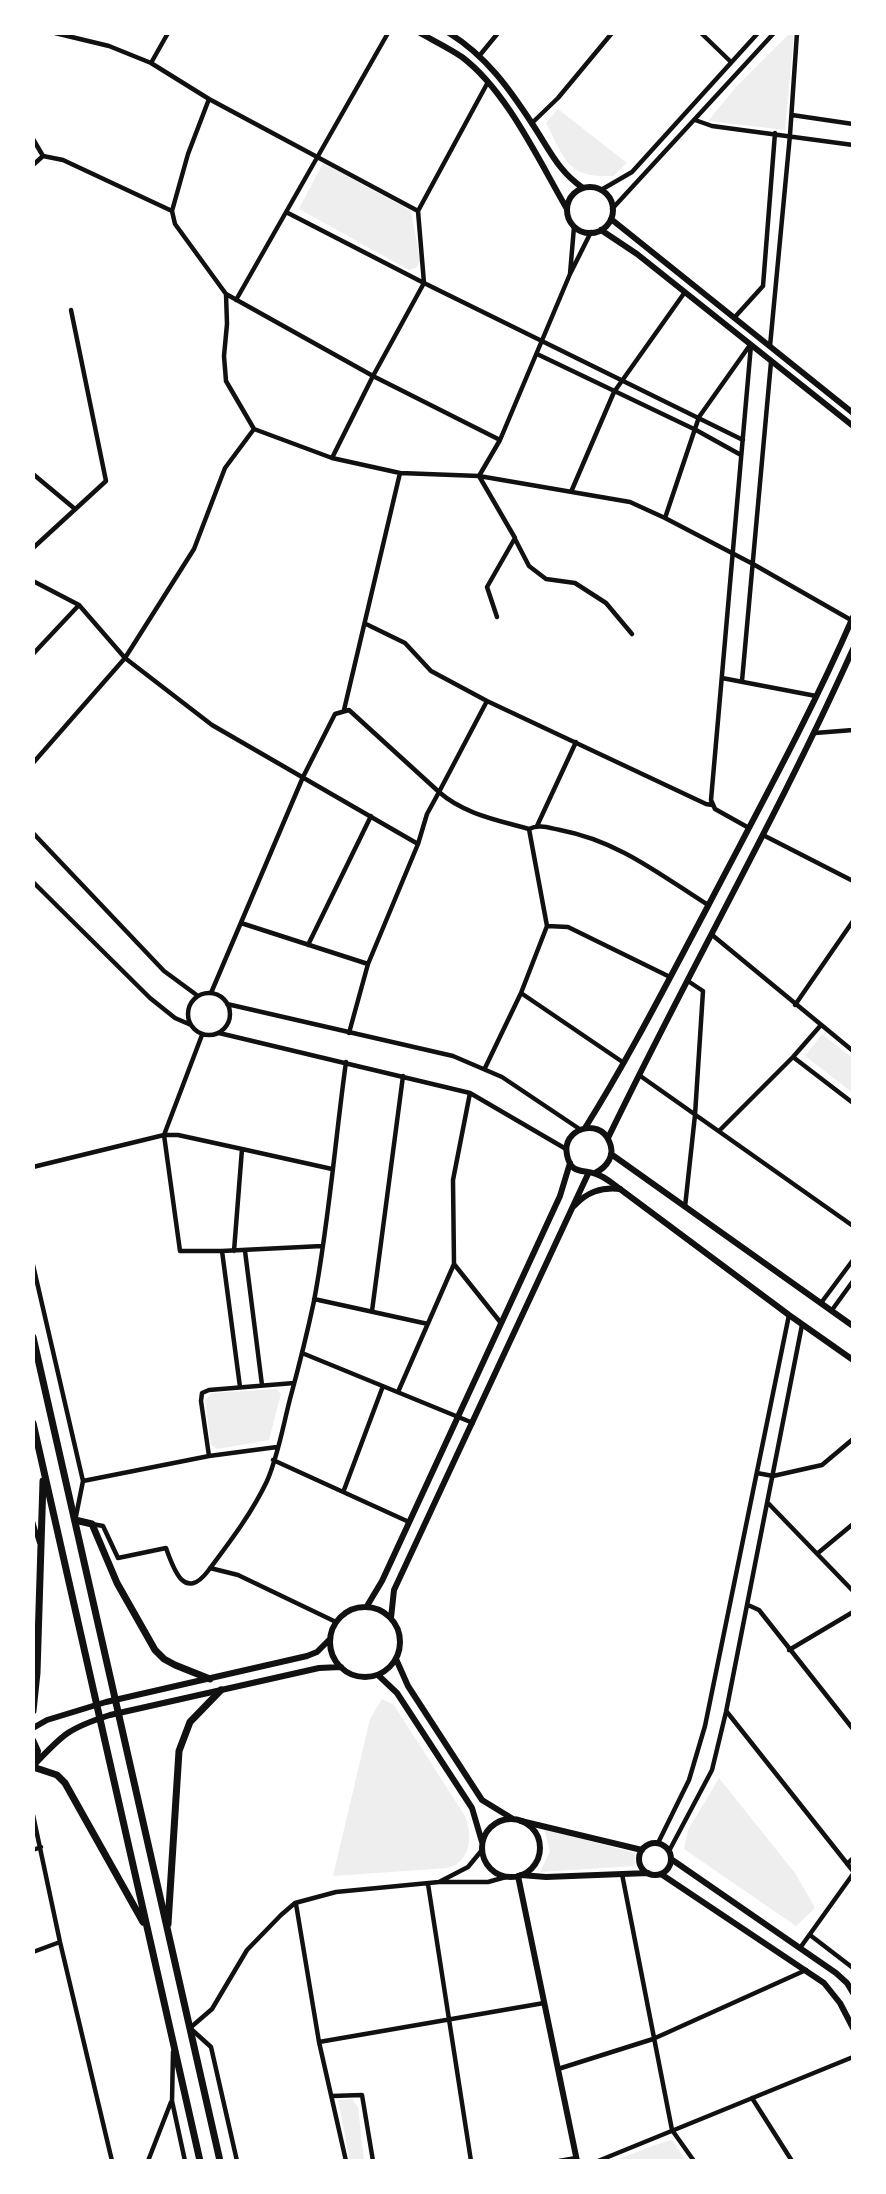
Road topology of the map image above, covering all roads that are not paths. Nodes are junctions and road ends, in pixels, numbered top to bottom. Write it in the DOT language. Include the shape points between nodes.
graph roads {
  1 [pos="55,33"];
  2 [pos="168,33"];
  3 [pos="388,33"];
  4 [pos="420,33"];
  5 [pos="449,33"];
  6 [pos="498,33"];
  7 [pos="612,33"];
  8 [pos="701,33"];
  9 [pos="758,33"];
  10 [pos="774,33"];
  11 [pos="797,33"];
  12 [pos="481,55"];
  13 [pos="731,62"];
  14 [pos="151,63"];
  15 [pos="488,82"];
  16 [pos="209,99"];
  17 [pos="792,115"];
  18 [pos="695,120"];
  19 [pos="531,123"];
  20 [pos="853,124"];
  21 [pos="775,133"];
  22 [pos="790,135"];
  23 [pos="33,139"];
  24 [pos="853,145"];
  25 [pos="43,156"];
  26 [pos="317,156"];
  27 [pos="33,165"];
  28 [pos="583,188"];
  29 [pos="601,190"];
  30 [pos="567,209"];
  31 [pos="612,209"];
  32 [pos="172,211"];
  33 [pos="418,211"];
  34 [pos="286,212"];
  35 [pos="611,219"];
  36 [pos="575,227"];
  37 [pos="601,230"];
  38 [pos="591,232"];
  39 [pos="570,274"];
  40 [pos="424,284"];
  41 [pos="685,292"];
  42 [pos="226,294"];
  43 [pos="236,300"];
  44 [pos="71,310"];
  45 [pos="734,317"];
  46 [pos="543,341"];
  47 [pos="751,345"];
  48 [pos="770,346"];
  49 [pos="537,354"];
  50 [pos="771,361"];
  51 [pos="373,376"];
  52 [pos="622,380"];
  53 [pos="614,392"];
  54 [pos="853,413"];
  55 [pos="699,417"];
  56 [pos="853,426"];
  57 [pos="254,429"];
  58 [pos="696,430"];
  59 [pos="500,440"];
  60 [pos="743,440"];
  61 [pos="741,455"];
  62 [pos="332,458"];
  63 [pos="400,473"];
  64 [pos="33,474"];
  65 [pos="479,476"];
  66 [pos="571,492"];
  67 [pos="75,509"];
  68 [pos="665,518"];
  69 [pos="515,538"];
  70 [pos="33,548"];
  71 [pos="732,555"];
  72 [pos="753,564"];
  73 [pos="33,581"];
  74 [pos="79,605"];
  75 [pos="497,617"];
  76 [pos="852,618"];
  77 [pos="366,624"];
  78 [pos="632,634"];
  79 [pos="853,649"];
  80 [pos="33,654"];
  81 [pos="125,658"];
  82 [pos="722,678"];
  83 [pos="742,681"];
  84 [pos="816,696"];
  85 [pos="487,701"];
  86 [pos="344,710"];
  87 [pos="853,730"];
  88 [pos="816,733"];
  89 [pos="576,742"];
  90 [pos="33,762"];
  91 [pos="303,777"];
  92 [pos="439,792"];
  93 [pos="712,805"];
  94 [pos="371,817"];
  95 [pos="537,825"];
  96 [pos="750,828"];
  97 [pos="529,829"];
  98 [pos="33,833"];
  99 [pos="763,835"];
  100 [pos="418,844"];
  101 [pos="853,881"];
  102 [pos="33,882"];
  103 [pos="708,905"];
  104 [pos="853,921"];
  105 [pos="241,923"];
  106 [pos="547,926"];
  107 [pos="712,934"];
  108 [pos="308,945"];
  109 [pos="368,964"];
  110 [pos="671,978"];
  111 [pos="687,981"];
  112 [pos="211,993"];
  113 [pos="521,993"];
  114 [pos="198,996"];
  115 [pos="227,1004"];
  116 [pos="795,1005"];
  117 [pos="821,1025"];
  118 [pos="191,1026"];
  119 [pos="219,1033"];
  120 [pos="349,1033"];
  121 [pos="202,1035"];
  122 [pos="853,1051"];
  123 [pos="793,1058"];
  124 [pos="346,1062"];
  125 [pos="625,1063"];
  126 [pos="485,1068"];
  127 [pos="639,1074"];
  128 [pos="403,1076"];
  129 [pos="470,1093"];
  130 [pos="853,1103"];
  131 [pos="695,1115"];
  132 [pos="583,1129"];
  133 [pos="719,1131"];
  134 [pos="164,1135"];
  135 [pos="608,1138"];
  136 [pos="242,1149"];
  137 [pos="566,1149"];
  138 [pos="611,1154"];
  139 [pos="570,1163"];
  140 [pos="33,1167"];
  141 [pos="332,1169"];
  142 [pos="592,1173"];
  143 [pos="620,1189"];
  144 [pos="685,1207"];
  145 [pos="570,1210"];
  146 [pos="853,1226"];
  147 [pos="322,1246"];
  148 [pos="222,1251"];
  149 [pos="233,1251"];
  150 [pos="245,1251"];
  151 [pos="853,1260"];
  152 [pos="454,1264"];
  153 [pos="33,1265"];
  154 [pos="853,1281"];
  155 [pos="314,1298"];
  156 [pos="821,1303"];
  157 [pos="832,1310"];
  158 [pos="372,1311"];
  159 [pos="789,1315"];
  160 [pos="501,1323"];
  161 [pos="428,1324"];
  162 [pos="802,1325"];
  163 [pos="853,1326"];
  164 [pos="33,1337"];
  165 [pos="302,1353"];
  166 [pos="853,1360"];
  167 [pos="294,1383"];
  168 [pos="262,1385"];
  169 [pos="383,1386"];
  170 [pos="240,1387"];
  171 [pos="398,1392"];
  172 [pos="459,1417"];
  173 [pos="33,1423"];
  174 [pos="473,1423"];
  175 [pos="853,1439"];
  176 [pos="277,1447"];
  177 [pos="209,1456"];
  178 [pos="274,1460"];
  179 [pos="43,1466"];
  180 [pos="757,1473"];
  181 [pos="773,1476"];
  182 [pos="83,1481"];
  183 [pos="344,1490"];
  184 [pos="768,1503"];
  185 [pos="75,1520"];
  186 [pos="33,1522"];
  187 [pos="409,1522"];
  188 [pos="92,1524"];
  189 [pos="853,1524"];
  190 [pos="41,1551"];
  191 [pos="818,1553"];
  192 [pos="210,1568"];
  193 [pos="853,1591"];
  194 [pos="35,1600"];
  195 [pos="748,1605"];
  196 [pos="367,1606"];
  197 [pos="853,1612"];
  198 [pos="391,1618"];
  199 [pos="336,1622"];
  200 [pos="330,1639"];
  201 [pos="789,1650"];
  202 [pos="396,1659"];
  203 [pos="341,1667"];
  204 [pos="35,1674"];
  205 [pos="378,1675"];
  206 [pos="210,1679"];
  207 [pos="221,1690"];
  208 [pos="33,1711"];
  209 [pos="726,1712"];
  210 [pos="33,1728"];
  211 [pos="853,1729"];
  212 [pos="33,1740"];
  213 [pos="33,1766"];
  214 [pos="33,1815"];
  215 [pos="513,1819"];
  216 [pos="521,1821"];
  217 [pos="482,1842"];
  218 [pos="658,1843"];
  219 [pos="41,1847"];
  220 [pos="33,1850"];
  221 [pos="482,1850"];
  222 [pos="642,1850"];
  223 [pos="668,1851"];
  224 [pos="853,1858"];
  225 [pos="671,1859"];
  226 [pos="847,1864"];
  227 [pos="853,1872"];
  228 [pos="648,1873"];
  229 [pos="622,1874"];
  230 [pos="661,1874"];
  231 [pos="519,1876"];
  232 [pos="506,1877"];
  233 [pos="439,1882"];
  234 [pos="428,1884"];
  235 [pos="295,1903"];
  236 [pos="148,1931"];
  237 [pos="167,1932"];
  238 [pos="810,1935"];
  239 [pos="60,1942"];
  240 [pos="800,1948"];
  241 [pos="33,1952"];
  242 [pos="853,1968"];
  243 [pos="806,1970"];
  244 [pos="853,1993"];
  245 [pos="544,2003"];
  246 [pos="450,2020"];
  247 [pos="190,2028"];
  248 [pos="853,2028"];
  249 [pos="653,2039"];
  250 [pos="319,2042"];
  251 [pos="173,2044"];
  252 [pos="853,2057"];
  253 [pos="558,2069"];
  254 [pos="332,2096"];
  255 [pos="752,2098"];
  256 [pos="172,2102"];
  257 [pos="673,2130"];
  258 [pos="576,2159"];
  259 [pos="112,2161"];
  260 [pos="148,2161"];
  261 [pos="185,2161"];
  262 [pos="200,2161"];
  263 [pos="220,2161"];
  264 [pos="237,2161"];
  265 [pos="346,2161"];
  266 [pos="373,2161"];
  267 [pos="471,2161"];
  268 [pos="559,2161"];
  269 [pos="598,2161"];
  270 [pos="694,2161"];
  271 [pos="792,2161"];
  1 -- 14 [label="street"];
  2 -- 14 [label="street"];
  3 -- 26 [label="street"];
  4 -- 15 [label="main road" via="461,56"];
  5 -- 12 [label="main road"];
  6 -- 12 [label="street"];
  7 -- 19 [label="street"];
  8 -- 13 [label="street"];
  9 -- 13 [label="street"];
  10 -- 18 [label="street"];
  11 -- 17 [label="street"];
  12 -- 19 [label="main road"];
  13 -- 29 [label="street" via="632,172"];
  14 -- 16 [label="street"];
  15 -- 30 [label="main road"];
  15 -- 33 [label="street"];
  16 -- 26 [label="street"];
  16 -- 32 [label="street"];
  17 -- 20 [label="street"];
  17 -- 22 [label="street"];
  18 -- 21 [label="street"];
  18 -- 31 [label="street"];
  19 -- 28 [label="main road" via="562,171"];
  21 -- 22 [label="street"];
  21 -- 45 [label="street" via="762,286"];
  22 -- 24 [label="street"];
  22 -- 48 [label="street"];
  23 -- 25 [label="street"];
  25 -- 27 [label="street"];
  25 -- 32 [label="street" via="63,160"];
  26 -- 33 [label="street"];
  26 -- 34 [label="street"];
  28 -- 29 [label="main road"];
  28 -- 30 [label="main road" via="572,196"];
  29 -- 31 [label="main road"];
  30 -- 36 [label="main road"];
  31 -- 35 [label="main road"];
  32 -- 42 [label="street" via="175,224"];
  33 -- 40 [label="street"];
  34 -- 40 [label="street"];
  34 -- 43 [label="street"];
  35 -- 37 [label="main road"];
  35 -- 45 [label="main road"];
  36 -- 38 [label="main road"];
  36 -- 39 [label="street"];
  37 -- 38 [label="main road"];
  37 -- 41 [label="main road"];
  38 -- 39 [label="street"];
  39 -- 46 [label="street"];
  40 -- 46 [label="street"];
  40 -- 51 [label="street"];
  41 -- 47 [label="main road"];
  41 -- 52 [label="street"];
  42 -- 43 [label="street"];
  42 -- 57 [label="street" via="226,381"];
  43 -- 51 [label="street"];
  44 -- 67 [label="street" via="106,481"];
  45 -- 48 [label="main road"];
  46 -- 49 [label="street"];
  46 -- 52 [label="street"];
  47 -- 50 [label="main road"];
  47 -- 55 [label="street"];
  47 -- 60 [label="street"];
  48 -- 54 [label="main road"];
  49 -- 53 [label="street"];
  49 -- 59 [label="street"];
  50 -- 56 [label="main road"];
  50 -- 72 [label="street"];
  51 -- 59 [label="street"];
  51 -- 62 [label="street"];
  52 -- 53 [label="street"];
  52 -- 55 [label="street"];
  53 -- 58 [label="street"];
  53 -- 66 [label="street"];
  55 -- 58 [label="street"];
  55 -- 60 [label="street"];
  57 -- 62 [label="street"];
  57 -- 81 [label="street" via="225,468 194,549"];
  58 -- 61 [label="street"];
  58 -- 68 [label="street"];
  59 -- 65 [label="street"];
  60 -- 61 [label="street"];
  61 -- 71 [label="street"];
  62 -- 63 [label="street"];
  63 -- 65 [label="street"];
  63 -- 77 [label="street"];
  64 -- 67 [label="street"];
  65 -- 66 [label="street"];
  65 -- 69 [label="street"];
  66 -- 68 [label="street" via="630,502"];
  67 -- 70 [label="street"];
  68 -- 71 [label="street"];
  69 -- 75 [label="street" via="486,587"];
  69 -- 78 [label="street" via="529,566 546,579 575,583 606,603"];
  71 -- 72 [label="street"];
  71 -- 82 [label="street"];
  72 -- 76 [label="street"];
  72 -- 83 [label="street"];
  73 -- 74 [label="street"];
  74 -- 80 [label="street"];
  74 -- 81 [label="street"];
  76 -- 84 [label="main road"];
  77 -- 85 [label="street" via="405,643 431,671"];
  77 -- 86 [label="street"];
  79 -- 88 [label="main road"];
  81 -- 90 [label="street"];
  81 -- 91 [label="street" via="212,725"];
  82 -- 83 [label="street"];
  82 -- 93 [label="street"];
  83 -- 84 [label="street"];
  84 -- 96 [label="main road"];
  85 -- 89 [label="street"];
  85 -- 92 [label="street"];
  86 -- 91 [label="street" via="335,714"];
  86 -- 92 [label="street" via="354,714"];
  87 -- 88 [label="street"];
  88 -- 99 [label="main road"];
  89 -- 93 [label="street"];
  89 -- 95 [label="street"];
  91 -- 94 [label="street"];
  91 -- 105 [label="street"];
  92 -- 97 [label="street" via="481,816"];
  92 -- 100 [label="street"];
  93 -- 96 [label="street"];
  94 -- 100 [label="street"];
  94 -- 108 [label="street"];
  95 -- 97 [label="street"];
  95 -- 103 [label="street" via="583,834 617,847"];
  96 -- 103 [label="main road"];
  97 -- 106 [label="street"];
  98 -- 114 [label="street" via="164,971"];
  99 -- 101 [label="street"];
  99 -- 107 [label="main road"];
  100 -- 109 [label="street"];
  102 -- 118 [label="street" via="149,998"];
  103 -- 110 [label="main road"];
  104 -- 116 [label="street"];
  105 -- 108 [label="street"];
  105 -- 112 [label="street"];
  106 -- 110 [label="street" via="568,927"];
  106 -- 113 [label="street"];
  107 -- 111 [label="main road"];
  107 -- 116 [label="street"];
  108 -- 109 [label="street"];
  109 -- 120 [label="street"];
  110 -- 125 [label="main road"];
  111 -- 127 [label="main road"];
  111 -- 131 [label="street" via="703,991"];
  112 -- 114 [label="street"];
  112 -- 115 [label="street"];
  113 -- 125 [label="street"];
  113 -- 126 [label="street"];
  114 -- 118 [label="street" via="188,1013"];
  115 -- 119 [label="street" via="230,1018"];
  115 -- 120 [label="street"];
  116 -- 117 [label="street"];
  117 -- 122 [label="street"];
  117 -- 123 [label="street"];
  118 -- 121 [label="street"];
  119 -- 121 [label="street"];
  119 -- 124 [label="street"];
  120 -- 126 [label="street" via="453,1056"];
  121 -- 134 [label="street"];
  123 -- 130 [label="street"];
  123 -- 133 [label="street"];
  124 -- 128 [label="street"];
  124 -- 141 [label="street"];
  125 -- 132 [label="main road"];
  126 -- 132 [label="street"];
  127 -- 131 [label="street"];
  127 -- 135 [label="main road"];
  128 -- 129 [label="street"];
  128 -- 158 [label="street"];
  129 -- 137 [label="street"];
  129 -- 152 [label="street" via="453,1180"];
  131 -- 133 [label="street"];
  131 -- 144 [label="street"];
  132 -- 135 [label="main road" via="597,1129"];
  132 -- 137 [label="main road" via="571,1136"];
  133 -- 146 [label="street"];
  134 -- 136 [label="street"];
  134 -- 140 [label="street"];
  134 -- 148 [label="street" via="180,1251"];
  135 -- 138 [label="main road"];
  136 -- 141 [label="street"];
  136 -- 149 [label="street"];
  137 -- 139 [label="main road"];
  138 -- 142 [label="main road" via="607,1165"];
  138 -- 144 [label="main road"];
  139 -- 142 [label="main road"];
  139 -- 160 [label="main road" via="560,1196"];
  141 -- 147 [label="street"];
  142 -- 143 [label="main road"];
  142 -- 145 [label="main road"];
  143 -- 145 [label="main road" via="590,1193"];
  143 -- 159 [label="main road"];
  144 -- 156 [label="main road"];
  145 -- 174 [label="main road"];
  147 -- 150 [label="street"];
  147 -- 155 [label="street"];
  148 -- 149 [label="street"];
  148 -- 170 [label="street"];
  149 -- 150 [label="street"];
  150 -- 168 [label="street"];
  151 -- 156 [label="street"];
  152 -- 160 [label="street"];
  152 -- 161 [label="street"];
  153 -- 182 [label="street"];
  154 -- 157 [label="street"];
  155 -- 158 [label="street"];
  155 -- 165 [label="street"];
  156 -- 157 [label="main road"];
  157 -- 163 [label="main road"];
  158 -- 161 [label="street"];
  159 -- 162 [label="main road"];
  159 -- 180 [label="street"];
  160 -- 172 [label="main road"];
  161 -- 171 [label="street"];
  162 -- 166 [label="main road"];
  162 -- 181 [label="street"];
  164 -- 185 [label="highway"];
  165 -- 167 [label="street"];
  165 -- 169 [label="street"];
  167 -- 168 [label="street"];
  167 -- 176 [label="street"];
  168 -- 170 [label="street"];
  169 -- 171 [label="street"];
  169 -- 183 [label="street"];
  170 -- 177 [label="street" via="202,1393"];
  171 -- 172 [label="street"];
  172 -- 174 [label="street"];
  172 -- 187 [label="main road"];
  173 -- 179 [label="highway"];
  174 -- 198 [label="main road" via="394,1590"];
  175 -- 181 [label="street" via="822,1465"];
  176 -- 177 [label="street"];
  176 -- 178 [label="street"];
  177 -- 182 [label="street"];
  178 -- 183 [label="street"];
  178 -- 192 [label="street" via="250,1511"];
  179 -- 190 [label="highway"];
  179 -- 236 [label="highway"];
  180 -- 181 [label="street"];
  180 -- 218 [label="street" via="697,1758"];
  181 -- 184 [label="street"];
  182 -- 185 [label="street"];
  183 -- 187 [label="street"];
  184 -- 191 [label="street"];
  184 -- 195 [label="street"];
  185 -- 188 [label="highway"];
  185 -- 237 [label="highway"];
  186 -- 190 [label="street"];
  187 -- 196 [label="main road"];
  188 -- 192 [label="street" via="103,1526 118,1558 166,1548 178,1575 191,1585"];
  188 -- 206 [label="highway" via="117,1583 155,1650 175,1665"];
  189 -- 191 [label="street"];
  190 -- 194 [label="highway"];
  191 -- 193 [label="street"];
  192 -- 199 [label="street" via="238,1575"];
  194 -- 204 [label="highway"];
  195 -- 201 [label="street" via="759,1610"];
  195 -- 209 [label="street"];
  196 -- 198 [label="main road"];
  196 -- 199 [label="main road" via="346,1612"];
  197 -- 201 [label="street"];
  198 -- 202 [label="main road" via="401,1639"];
  199 -- 200 [label="main road"];
  200 -- 203 [label="main road" via="332,1654"];
  200 -- 206 [label="main road" via="311,1655"];
  201 -- 211 [label="street"];
  202 -- 205 [label="main road"];
  202 -- 215 [label="main road" via="408,1686 482,1800"];
  203 -- 205 [label="main road" via="362,1677"];
  203 -- 207 [label="main road"];
  204 -- 208 [label="highway"];
  205 -- 217 [label="main road" via="397,1693 472,1808"];
  206 -- 210 [label="main road" via="106,1702"];
  207 -- 213 [label="main road" via="80,1724"];
  207 -- 237 [label="highway" via="190,1722 179,1751"];
  209 -- 223 [label="street" via="712,1770"];
  209 -- 226 [label="street"];
  212 -- 213 [label="main road" via="38,1751"];
  213 -- 236 [label="highway" via="65,1783"];
  214 -- 219 [label="street"];
  215 -- 216 [label="main road"];
  215 -- 217 [label="main road" via="490,1827"];
  216 -- 222 [label="main road"];
  216 -- 231 [label="main road" via="534,1830 540,1846 534,1866"];
  217 -- 221 [label="main road"];
  218 -- 222 [label="main road"];
  218 -- 223 [label="main road"];
  219 -- 220 [label="street"];
  219 -- 239 [label="street"];
  221 -- 232 [label="main road" via="490,1868"];
  221 -- 233 [label="street" via="468,1867"];
  222 -- 228 [label="main road" via="640,1863"];
  223 -- 225 [label="main road"];
  224 -- 226 [label="street"];
  225 -- 230 [label="main road"];
  225 -- 240 [label="main road"];
  226 -- 227 [label="street"];
  227 -- 238 [label="street"];
  228 -- 229 [label="main road"];
  228 -- 230 [label="main road"];
  229 -- 231 [label="main road"];
  229 -- 249 [label="street"];
  230 -- 243 [label="main road"];
  231 -- 232 [label="main road"];
  231 -- 245 [label="main road"];
  232 -- 233 [label="street" via="488,1882"];
  233 -- 234 [label="street"];
  234 -- 235 [label="street" via="336,1892"];
  234 -- 246 [label="street"];
  235 -- 247 [label="street" via="247,1950 212,2009"];
  235 -- 250 [label="street"];
  236 -- 251 [label="highway"];
  237 -- 247 [label="highway"];
  238 -- 240 [label="street"];
  238 -- 242 [label="street"];
  239 -- 241 [label="street"];
  239 -- 259 [label="street"];
  240 -- 244 [label="main road" via="843,1978"];
  243 -- 248 [label="main road" via="834,1994"];
  243 -- 249 [label="street"];
  245 -- 246 [label="street"];
  245 -- 253 [label="main road"];
  246 -- 250 [label="street"];
  246 -- 267 [label="street"];
  247 -- 263 [label="highway"];
  247 -- 264 [label="street" via="211,2047"];
  249 -- 253 [label="street"];
  249 -- 257 [label="street"];
  250 -- 254 [label="street"];
  251 -- 256 [label="street"];
  251 -- 262 [label="highway"];
  252 -- 255 [label="street"];
  253 -- 258 [label="main road"];
  254 -- 265 [label="street"];
  254 -- 266 [label="street" via="362,2095"];
  255 -- 257 [label="street"];
  255 -- 271 [label="street"];
  256 -- 260 [label="street"];
  256 -- 261 [label="street"];
  257 -- 269 [label="street"];
  257 -- 270 [label="street"];
  258 -- 268 [label="street"];
}
